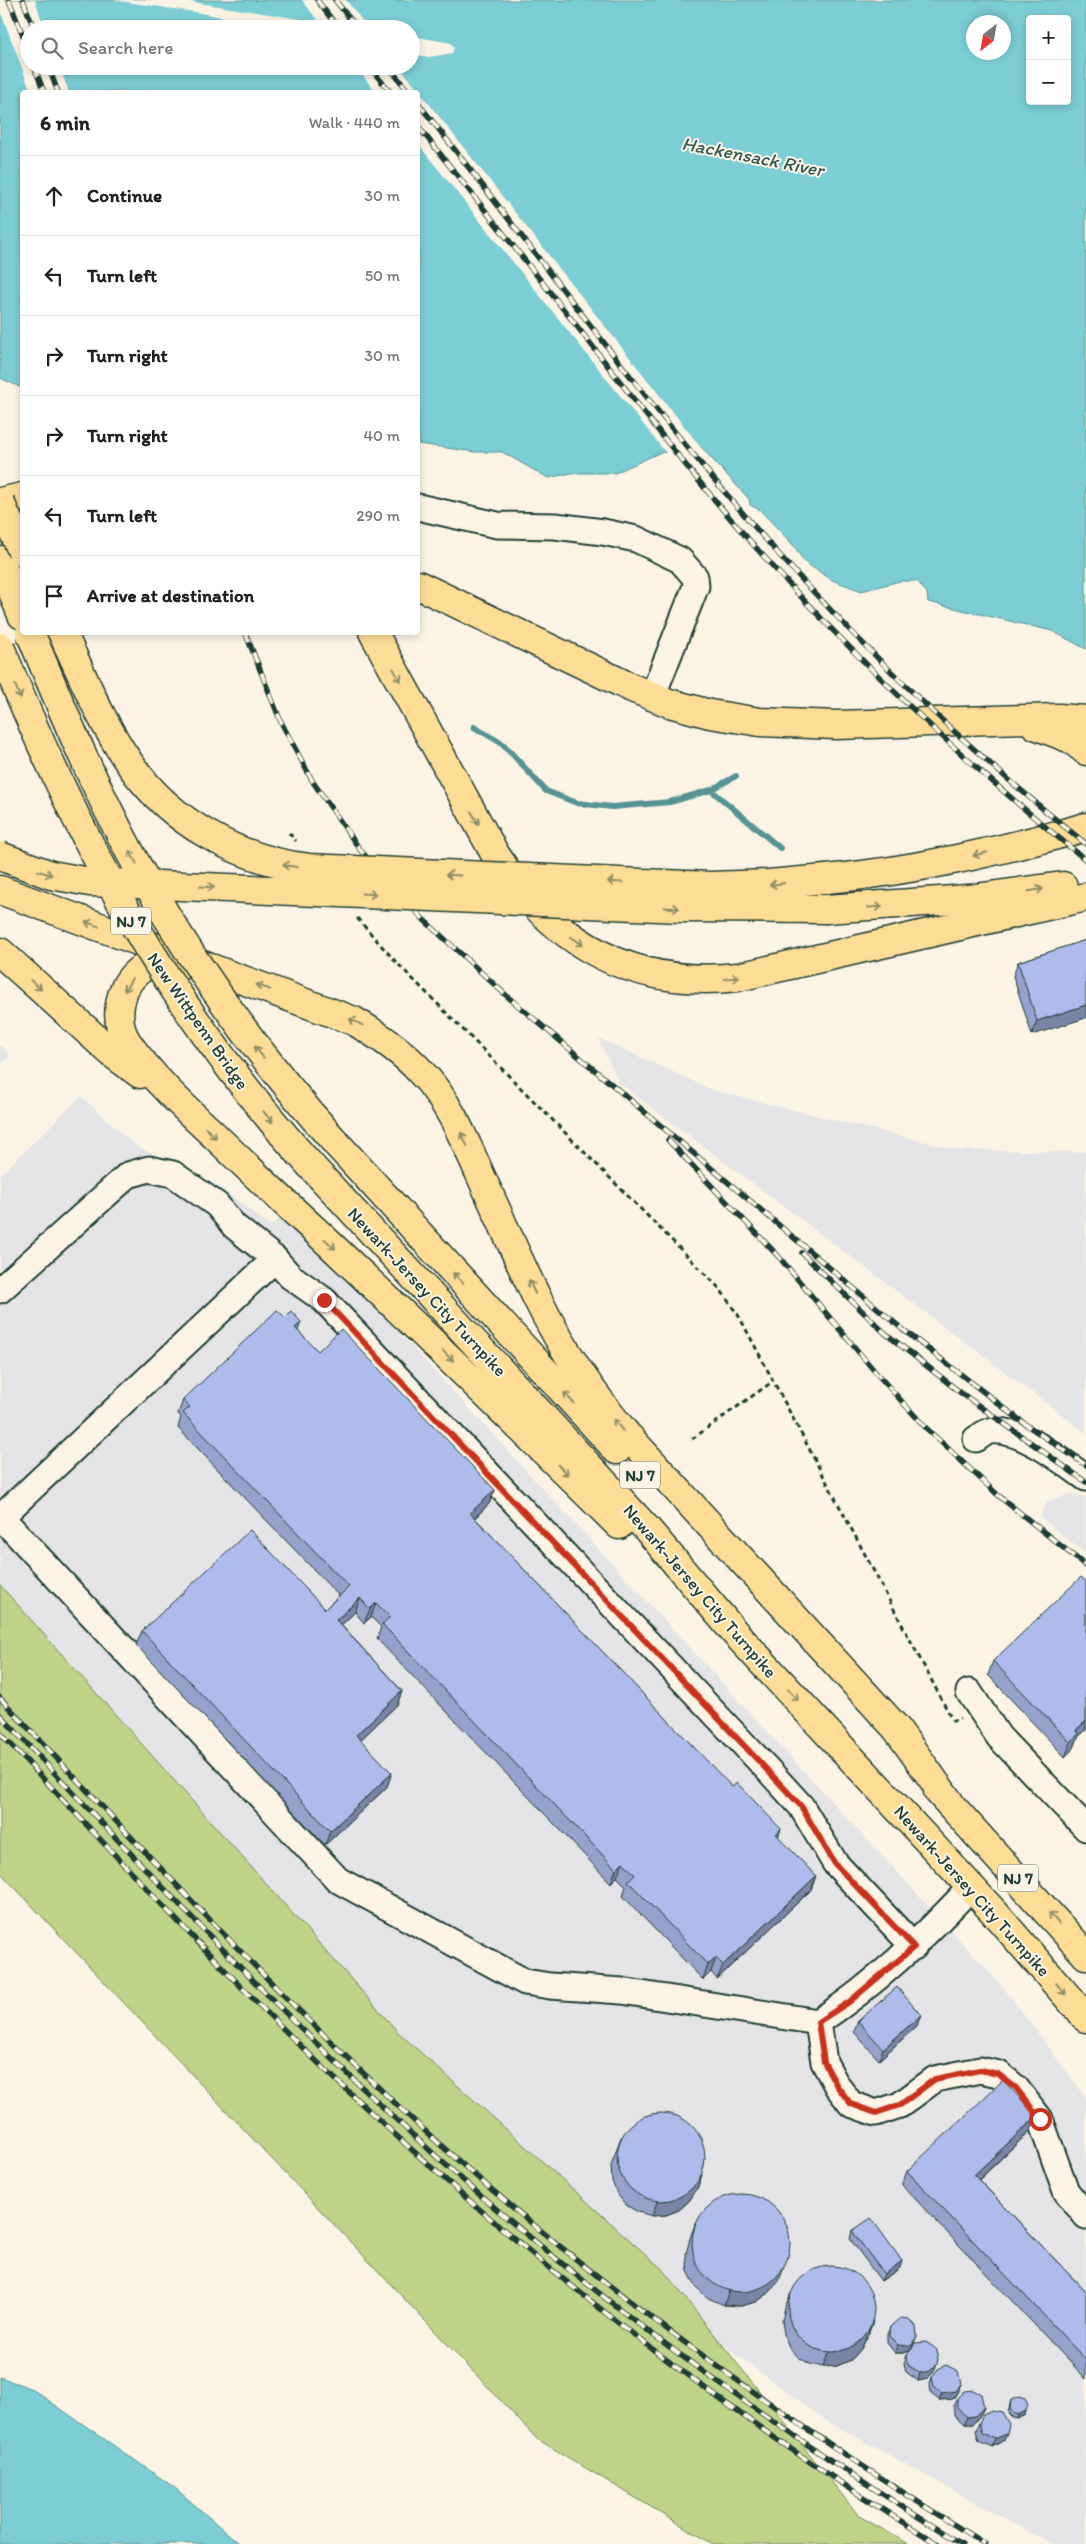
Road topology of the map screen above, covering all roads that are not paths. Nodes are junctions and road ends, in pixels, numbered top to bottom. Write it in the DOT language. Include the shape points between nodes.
graph roads {
  1 [pos="20,497"];
  2 [pos="0,502"];
  3 [pos="420,506"];
  4 [pos="20,547"];
  5 [pos="0,560"];
  6 [pos="420,586"];
  7 [pos="20,610"];
  8 [pos="31,635"];
  9 [pos="63,635"];
  10 [pos="375,635"];
  11 [pos="0,647"];
  12 [pos="652,696"];
  13 [pos="1016,720"];
  14 [pos="1086,720"];
  15 [pos="1086,752"];
  16 [pos="1083,825"];
  17 [pos="0,856"];
  18 [pos="1086,882"];
  19 [pos="0,890"];
  20 [pos="1086,897"];
  21 [pos="0,952"];
  22 [pos="236,978"];
  23 [pos="176,1100"];
  24 [pos="336,1143"];
  25 [pos="311,1166"];
  26 [pos="283,1268"];
  27 [pos="0,1290"];
  28 [pos="976,1438"];
  29 [pos="1086,1478"];
  30 [pos="1,1517"];
  31 [pos="736,1634"];
  32 [pos="974,1701"];
  33 [pos="950,1803"];
  34 [pos="1086,1828"];
  35 [pos="971,1887"];
  36 [pos="914,1947"];
  37 [pos="1086,1955"];
  38 [pos="1086,2018"];
  39 [pos="818,2022"];
  40 [pos="1086,2216"];
  1 -- 2 [label="highway"];
  2 -- 4 [label="highway, bridge"];
  3 -- 12 [label="street" via="496,525 555,526 603,532 636,539 680,560 695,577 696,586"];
  5 -- 7 [label="highway"];
  6 -- 12 [label="highway"];
  24 -- 8 [label="highway, New Wittpenn Bridge / NJ 7, one-way, bridge" via="243,1031 159,904 81,752"];
  16 -- 9 [label="highway, one-way, bridge" via="920,867 826,879 740,885 653,884 290,866 254,857 218,841 169,807 142,779 112,735"];
  10 -- 20 [label="highway, one-way" via="514,883 534,907 560,929 590,949 622,963 675,977 738,977"];
  11 -- 25 [label="highway, New Wittpenn Bridge / NJ 7, one-way, bridge" via="76,820 138,934 181,1000 247,1090"];
  12 -- 13 [label="highway" via="710,714 760,722 837,725"];
  13 -- 14 [label="highway"];
  13 -- 15 [label="highway" via="1063,734"];
  17 -- 18 [label="highway, one-way, bridge" via="51,875 90,882 681,908 826,909 968,899"];
  22 -- 19 [label="highway, one-way"];
  21 -- 23 [label="highway, one-way" via="114,1054"];
  22 -- 23 [label="highway, one-way" via="164,962 141,969 126,986 120,1008 126,1041"];
  33 -- 22 [label="highway, one-way" via="896,1728 627,1435 600,1401 536,1296 457,1124 421,1071 383,1038 354,1021"];
  23 -- 31 [label="highway, one-way" via="414,1323 635,1540"];
  33 -- 24 [label="highway, Newark-Jersey City Turnpike / NJ 7, one-way" via="884,1740"];
  25 -- 31 [label="highway, Newark-Jersey City Turnpike / NJ 7" via="647,1529"];
  26 -- 27 [label="street" via="202,1194 173,1174 149,1168 128,1175"];
  26 -- 30 [label="street"];
  26 -- 36 [label="street" via="324,1300 770,1772 801,1806 835,1864"];
  28 -- 29 [label="street" via="988,1431 1011,1434 1043,1449"];
  30 -- 39 [label="street" via="338,1880 525,1982 622,1991"];
  31 -- 35 [label="highway, Newark-Jersey City Turnpike / NJ 7, one-way"];
  32 -- 34 [label="street" via="999,1737"];
  37 -- 33 [label="highway, Newark-Jersey City Turnpike / NJ 7, one-way"];
  35 -- 36 [label="street"];
  35 -- 38 [label="highway, Newark-Jersey City Turnpike / NJ 7, one-way"];
  36 -- 39 [label="street" via="849,2002"];
  39 -- 40 [label="street" via="824,2062 837,2086 851,2104 876,2113 900,2105 935,2079 980,2070 998,2074 1016,2088 1040,2119 1066,2191"];
}
